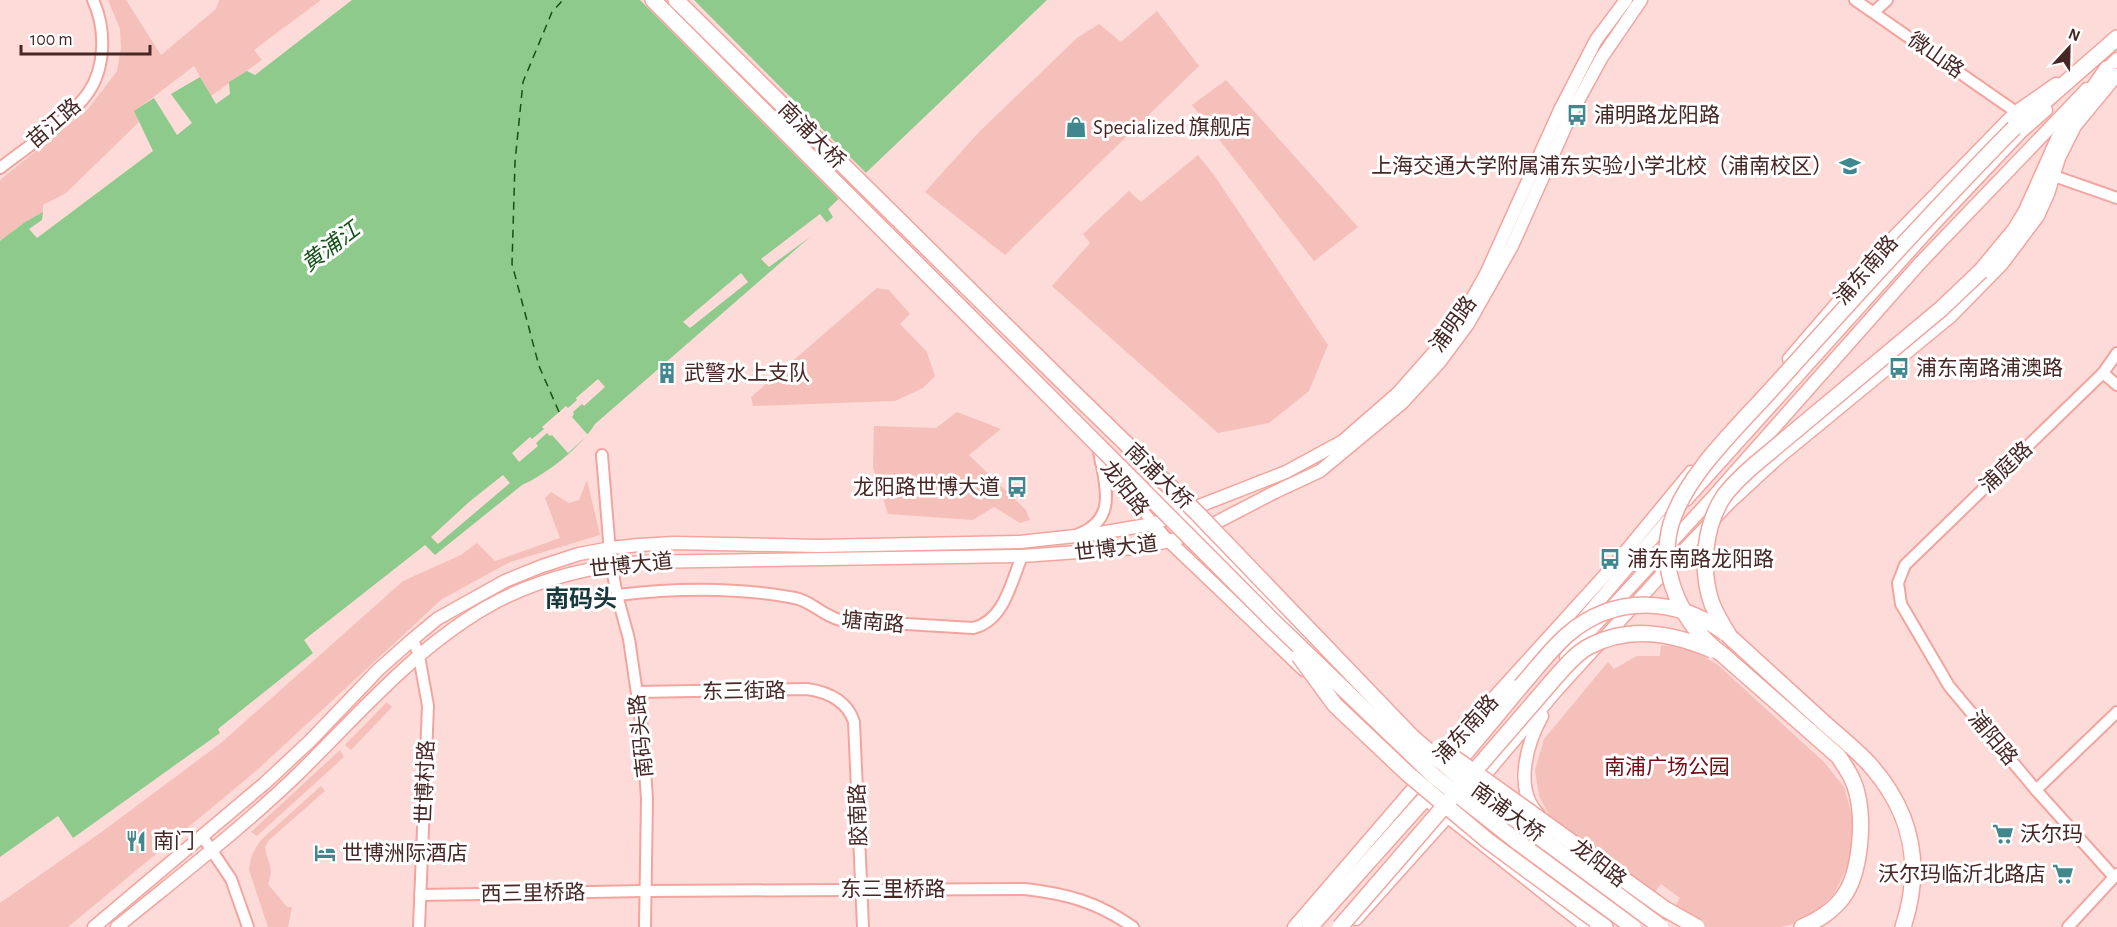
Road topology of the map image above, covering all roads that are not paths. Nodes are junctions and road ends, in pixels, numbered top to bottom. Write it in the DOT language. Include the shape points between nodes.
graph roads {
  1 [pos="93,0"];
  2 [pos="653,0"];
  3 [pos="676,0"];
  4 [pos="1626,0"];
  5 [pos="1641,0"];
  6 [pos="1855,0"];
  7 [pos="1887,0"];
  8 [pos="1874,12"];
  9 [pos="2117,34"];
  10 [pos="2117,38"];
  11 [pos="2117,43"];
  12 [pos="2114,68"];
  13 [pos="2016,111"];
  14 [pos="0,168"];
  15 [pos="2054,176"];
  16 [pos="2117,198"];
  17 [pos="2117,353"];
  18 [pos="2103,372"];
  19 [pos="2117,385"];
  20 [pos="602,456"];
  21 [pos="1101,463"];
  22 [pos="1711,499"];
  23 [pos="1177,513"];
  24 [pos="1153,524"];
  25 [pos="1198,532"];
  26 [pos="1646,535"];
  27 [pos="1056,540"];
  28 [pos="1168,541"];
  29 [pos="610,548"];
  30 [pos="1684,550"];
  31 [pos="1659,554"];
  32 [pos="1022,556"];
  33 [pos="611,564"];
  34 [pos="1656,581"];
  35 [pos="1898,583"];
  36 [pos="617,595"];
  37 [pos="1272,620"];
  38 [pos="1730,637"];
  39 [pos="413,639"];
  40 [pos="1723,655"];
  41 [pos="419,656"];
  42 [pos="1556,691"];
  43 [pos="637,692"];
  44 [pos="1373,695"];
  45 [pos="846,706"];
  46 [pos="2117,712"];
  47 [pos="1384,720"];
  48 [pos="1432,767"];
  49 [pos="2036,790"];
  50 [pos="1432,804"];
  51 [pos="1446,818"];
  52 [pos="202,836"];
  53 [pos="213,850"];
  54 [pos="2116,876"];
  55 [pos="861,889"];
  56 [pos="645,891"];
  57 [pos="420,895"];
  58 [pos="94,927"];
  59 [pos="117,927"];
  60 [pos="248,927"];
  61 [pos="419,927"];
  62 [pos="645,927"];
  63 [pos="863,927"];
  64 [pos="1133,927"];
  65 [pos="1294,927"];
  66 [pos="1310,927"];
  67 [pos="1320,927"];
  68 [pos="1330,927"];
  69 [pos="1340,927"];
  70 [pos="1349,927"];
  71 [pos="1587,927"];
  72 [pos="1605,927"];
  73 [pos="1632,927"];
  74 [pos="1661,927"];
  75 [pos="1681,927"];
  76 [pos="1697,927"];
  77 [pos="1802,927"];
  78 [pos="1903,927"];
  79 [pos="2068,927"];
  1 -- 14 [label="street, 苗江路" via="100,14 103,40 90,89 62,119"];
  2 -- 37 [label="highway, 南浦大桥, bridge"];
  3 -- 44 [label="highway, 南浦大桥, bridge" via="1197,513"];
  4 -- 23 [label="main road, 浦明路" via="1596,40 1467,308 1398,393 1343,441 1286,472"];
  5 -- 25 [label="main road, 浦明路" via="1602,57 1572,112 1493,282 1439,363 1401,403 1320,471"];
  6 -- 8 [label="street, 微山路"];
  7 -- 8 [label="street"];
  8 -- 13 [label="street, 微山路"];
  9 -- 13 [label="main road, 浦东南路" via="2067,76"];
  10 -- 40 [label="highway, bridge" via="2014,128 1934,208 1686,489 1668,537 1671,580 1680,607"];
  11 -- 26 [label="main road, 浦东南路" via="1972,183"];
  12 -- 15 [label="main road, 浦东南路" via="2075,126"];
  12 -- 22 [label="main road, 浦东南路" via="2049,128 1920,263"];
  12 -- 38 [label="highway, bridge" via="2059,138 2026,212 1981,271 1753,466 1725,495 1713,519 1706,561 1712,603"];
  13 -- 26 [label="main road, 浦东南路" via="1894,237"];
  15 -- 16 [label="street"];
  15 -- 30 [label="main road, 浦东南路" via="2030,229 1980,287 1778,458"];
  17 -- 18 [label="street, 浦庭路"];
  18 -- 19 [label="street"];
  18 -- 35 [label="street, 浦庭路" via="1905,565"];
  20 -- 29 [label="street, 南码头路"];
  21 -- 23 [label="street, 龙阳路" via="1097,439"];
  21 -- 24 [label="street, 龙阳路"];
  21 -- 27 [label="street" via="1107,497 1101,518 1082,534"];
  22 -- 30 [label="main road, 浦东南路"];
  22 -- 31 [label="main road, 浦东南路"];
  23 -- 24 [label="main road, 浦明路"];
  23 -- 25 [label="street, 龙阳路"];
  24 -- 27 [label="main road, 世博大道"];
  24 -- 28 [label="street, 龙阳路"];
  25 -- 28 [label="main road, 世博大道"];
  25 -- 47 [label="main road, 龙阳路"];
  26 -- 31 [label="main road"];
  26 -- 48 [label="main road, 浦东南路" via="1616,563"];
  26 -- 50 [label="main road, 浦东南路"];
  27 -- 29 [label="main road, 世博大道" via="818,546 674,543"];
  28 -- 32 [label="main road, 世博大道" via="1135,548"];
  28 -- 47 [label="main road, 龙阳路" via="1314,680"];
  29 -- 33 [label="street, 南码头路"];
  29 -- 39 [label="main road, 世博大道" via="579,554 505,581 437,620"];
  30 -- 34 [label="main road, 浦东南路"];
  31 -- 34 [label="main road"];
  31 -- 50 [label="main road, 浦东南路"];
  32 -- 33 [label="main road, 世博大道"];
  32 -- 36 [label="street, 塘南路" via="998,612 988,622 973,628 840,620 795,598 722,590"];
  33 -- 36 [label="street, 南码头路"];
  33 -- 41 [label="main road, 世博大道" via="522,589 485,608"];
  34 -- 42 [label="main road, 浦东南路"];
  35 -- 49 [label="street, 浦阳路" via="1901,604 1949,686"];
  36 -- 43 [label="street, 南码头路"];
  37 -- 72 [label="highway, bridge" via="1335,705 1408,774 1488,841"];
  37 -- 73 [label="highway, 南浦大桥, bridge" via="1434,776"];
  38 -- 66 [label="highway, bridge" via="1688,612 1647,605 1609,610 1581,624 1528,678"];
  38 -- 78 [label="highway" via="1870,765 1904,817 1914,879"];
  39 -- 41 [label="street, 世博村路"];
  39 -- 52 [label="main road, 世博大道" via="288,762"];
  40 -- 69 [label="highway, bridge" via="1666,634 1626,635 1578,654"];
  40 -- 77 [label="highway" via="1838,756 1857,792 1861,839 1851,879 1844,896 1828,912"];
  41 -- 53 [label="main road, 世博大道"];
  41 -- 57 [label="street, 世博村路" via="428,706"];
  42 -- 51 [label="main road, 浦东南路"];
  42 -- 75 [label="main road, 龙阳路" via="1536,727 1527,755 1529,801 1549,825"];
  43 -- 45 [label="street, 东三街路" via="807,689 828,694"];
  43 -- 56 [label="street, 南码头路" via="647,799"];
  44 -- 74 [label="highway, 南浦大桥, bridge" via="1413,738 1469,785"];
  44 -- 76 [label="highway, bridge" via="1459,762 1665,909"];
  45 -- 55 [label="street, 胶南路" via="854,722"];
  46 -- 49 [label="street"];
  47 -- 48 [label="main road, 龙阳路"];
  48 -- 65 [label="main road, 浦东南路"];
  49 -- 54 [label="street, 浦阳路"];
  50 -- 51 [label="main road"];
  50 -- 67 [label="main road, 浦东南路"];
  50 -- 68 [label="main road, 浦东南路"];
  51 -- 70 [label="main road, 浦东南路"];
  51 -- 71 [label="main road"];
  52 -- 53 [label="street"];
  52 -- 58 [label="main road, 世博大道"];
  53 -- 59 [label="main road, 世博大道"];
  53 -- 60 [label="street" via="231,879"];
  54 -- 79 [label="street"];
  55 -- 56 [label="street, 东三里桥路"];
  55 -- 63 [label="street, 胶南路"];
  55 -- 64 [label="street, 东三里桥路" via="1054,892 1095,904"];
  56 -- 57 [label="street, 西三里桥路"];
  56 -- 62 [label="street, 南码头路"];
  57 -- 61 [label="street, 世博村路"];
}
